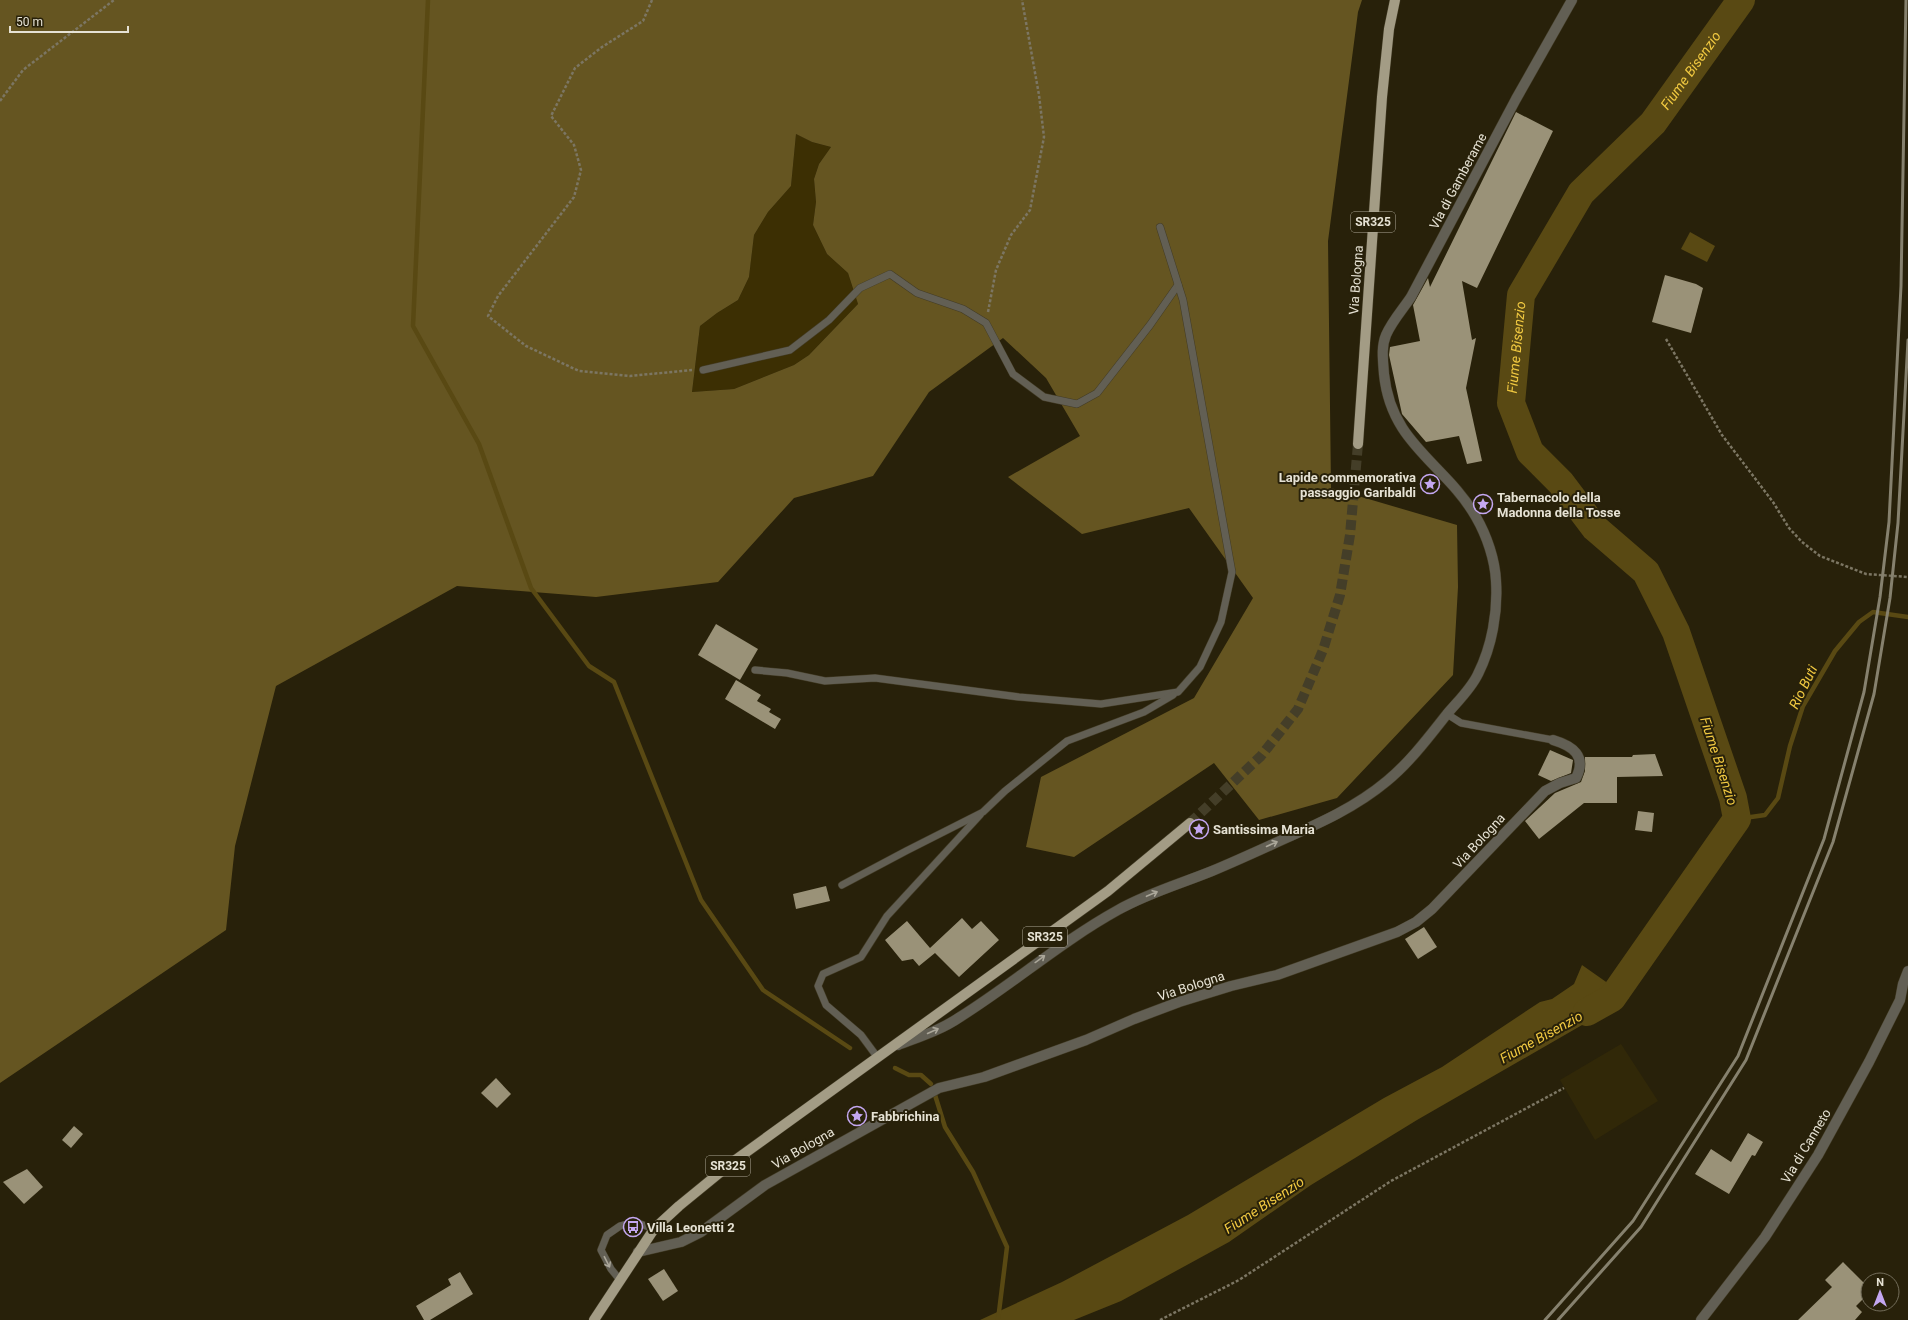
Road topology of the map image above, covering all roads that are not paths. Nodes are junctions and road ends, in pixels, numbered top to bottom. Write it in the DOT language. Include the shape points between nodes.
graph roads {
  1 [pos="1395,0"];
  2 [pos="1572,0"];
  3 [pos="1160,227"];
  4 [pos="1178,285"];
  5 [pos="703,370"];
  6 [pos="1384,377"];
  7 [pos="1358,444"];
  8 [pos="755,670"];
  9 [pos="1178,692"];
  10 [pos="1447,714"];
  11 [pos="1553,740"];
  12 [pos="983,812"];
  13 [pos="1190,823"];
  14 [pos="842,885"];
  15 [pos="1908,971"];
  16 [pos="896,1045"];
  17 [pos="878,1058"];
  18 [pos="654,1229"];
  19 [pos="638,1252"];
  20 [pos="620,1280"];
  21 [pos="594,1320"];
  22 [pos="1701,1320"];
  1 -- 7 [label="main road, Via Bologna / SR325" via="1389,29 1382,97"];
  2 -- 6 [label="street, Via di Gamberame" via="1516,99 1411,297 1390,328 1383,347"];
  3 -- 4 [label="lane"];
  4 -- 5 [label="lane" via="1097,393 1077,404 1044,397 1013,374 986,323 963,309 917,293 890,274 860,288 829,320 790,350"];
  4 -- 9 [label="lane" via="1183,300 1232,572 1221,622 1200,667"];
  6 -- 10 [label="street, Via Bologna" via="1392,409 1405,434 1459,493 1476,516 1488,542 1496,580 1496,613 1489,645 1477,676"];
  8 -- 9 [label="lane" via="787,673 825,681 875,678 1019,697 1101,704"];
  9 -- 12 [label="lane" via="1144,712 1067,741"];
  10 -- 11 [label="lane, Via Bologna" via="1461,723"];
  16 -- 10 [label="street, Via Bologna, one-way" via="933,1032 959,1018 1055,949 1122,908 1330,819 1388,780 1415,754"];
  11 -- 19 [label="street, Via Bologna" via="1572,749 1579,756 1581,765 1576,778 1545,791 1447,895 1416,922 1397,932 1331,957 1179,1002 1086,1040 984,1077 939,1088 766,1185 701,1232 681,1242"];
  12 -- 14 [label="lane"];
  12 -- 17 [label="lane" via="887,916 861,958 823,974 818,986 826,1005 861,1035"];
  13 -- 16 [label="main road, Via Bologna / SR325" via="1108,891"];
  15 -- 22 [label="street, Via di Canneto" via="1900,1000 1818,1155 1765,1236"];
  16 -- 17 [label="main road, Via Bologna / SR325"];
  17 -- 18 [label="main road, Via Bologna / SR325" via="734,1160"];
  18 -- 19 [label="main road, Via Bologna / SR325"];
  18 -- 20 [label="lane, one-way" via="635,1222 620,1226 607,1235 601,1250"];
  19 -- 20 [label="main road, Via Bologna / SR325"];
  20 -- 21 [label="main road, Via Bologna / SR325"];
}
